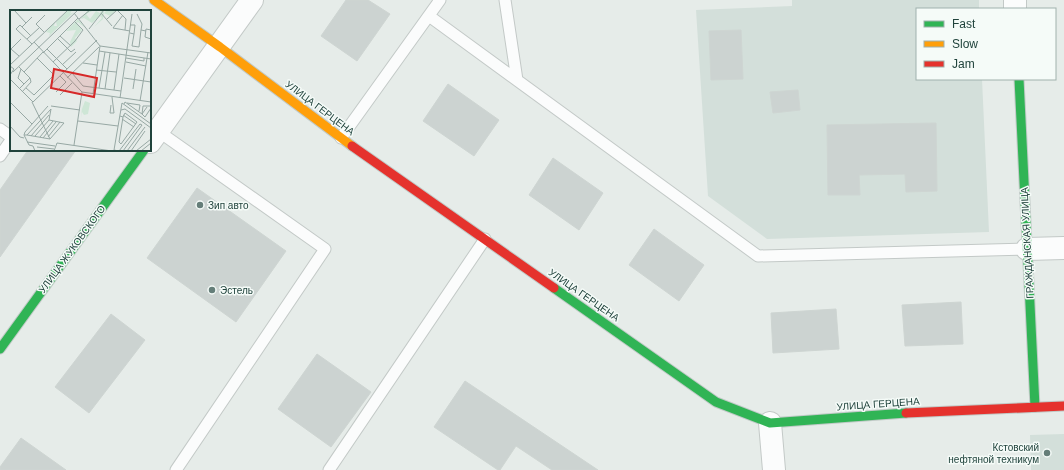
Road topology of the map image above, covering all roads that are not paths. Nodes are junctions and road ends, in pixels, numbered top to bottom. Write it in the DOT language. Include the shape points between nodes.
graph roads {
  1 [pos="154,0"];
  2 [pos="252,0"];
  3 [pos="440,0"];
  4 [pos="505,0"];
  5 [pos="429,16"];
  6 [pos="220,47"];
  7 [pos="517,80"];
  8 [pos="1019,80"];
  9 [pos="0,129"];
  10 [pos="10,136"];
  11 [pos="154,137"];
  12 [pos="341,138"];
  13 [pos="10,141"];
  14 [pos="143,151"];
  15 [pos="0,156"];
  16 [pos="485,239"];
  17 [pos="1064,248"];
  18 [pos="1027,249"];
  19 [pos="0,348"];
  20 [pos="1064,406"];
  21 [pos="1035,407"];
  22 [pos="770,423"];
  23 [pos="176,470"];
  24 [pos="329,470"];
  25 [pos="774,470"];
  1 -- 6 [label="street, УЛИЦА ГЕРЦЕНА"];
  2 -- 6 [label="street"];
  3 -- 5 [label="lane"];
  4 -- 7 [label="lane"];
  5 -- 7 [label="lane"];
  5 -- 12 [label="lane"];
  6 -- 11 [label="street"];
  6 -- 12 [label="street, УЛИЦА ГЕРЦЕНА"];
  7 -- 18 [label="lane" via="758,256"];
  8 -- 18 [label="street, ГРАЖДАНСКАЯ УЛИЦА"];
  9 -- 10 [label="lane"];
  11 -- 23 [label="lane" via="326,249"];
  12 -- 16 [label="street, УЛИЦА ГЕРЦЕНА"];
  13 -- 15 [label="lane"];
  14 -- 19 [label="street, УЛИЦА ЖУКОВСКОГО"];
  16 -- 22 [label="street, УЛИЦА ГЕРЦЕНА" via="716,402"];
  16 -- 24 [label="lane"];
  17 -- 18 [label="street"];
  18 -- 21 [label="street, ГРАЖДАНСКАЯ УЛИЦА"];
  20 -- 21 [label="street, УЛИЦА ГЕРЦЕНА"];
  21 -- 22 [label="street, УЛИЦА ГЕРЦЕНА"];
  22 -- 25 [label="street"];
}
